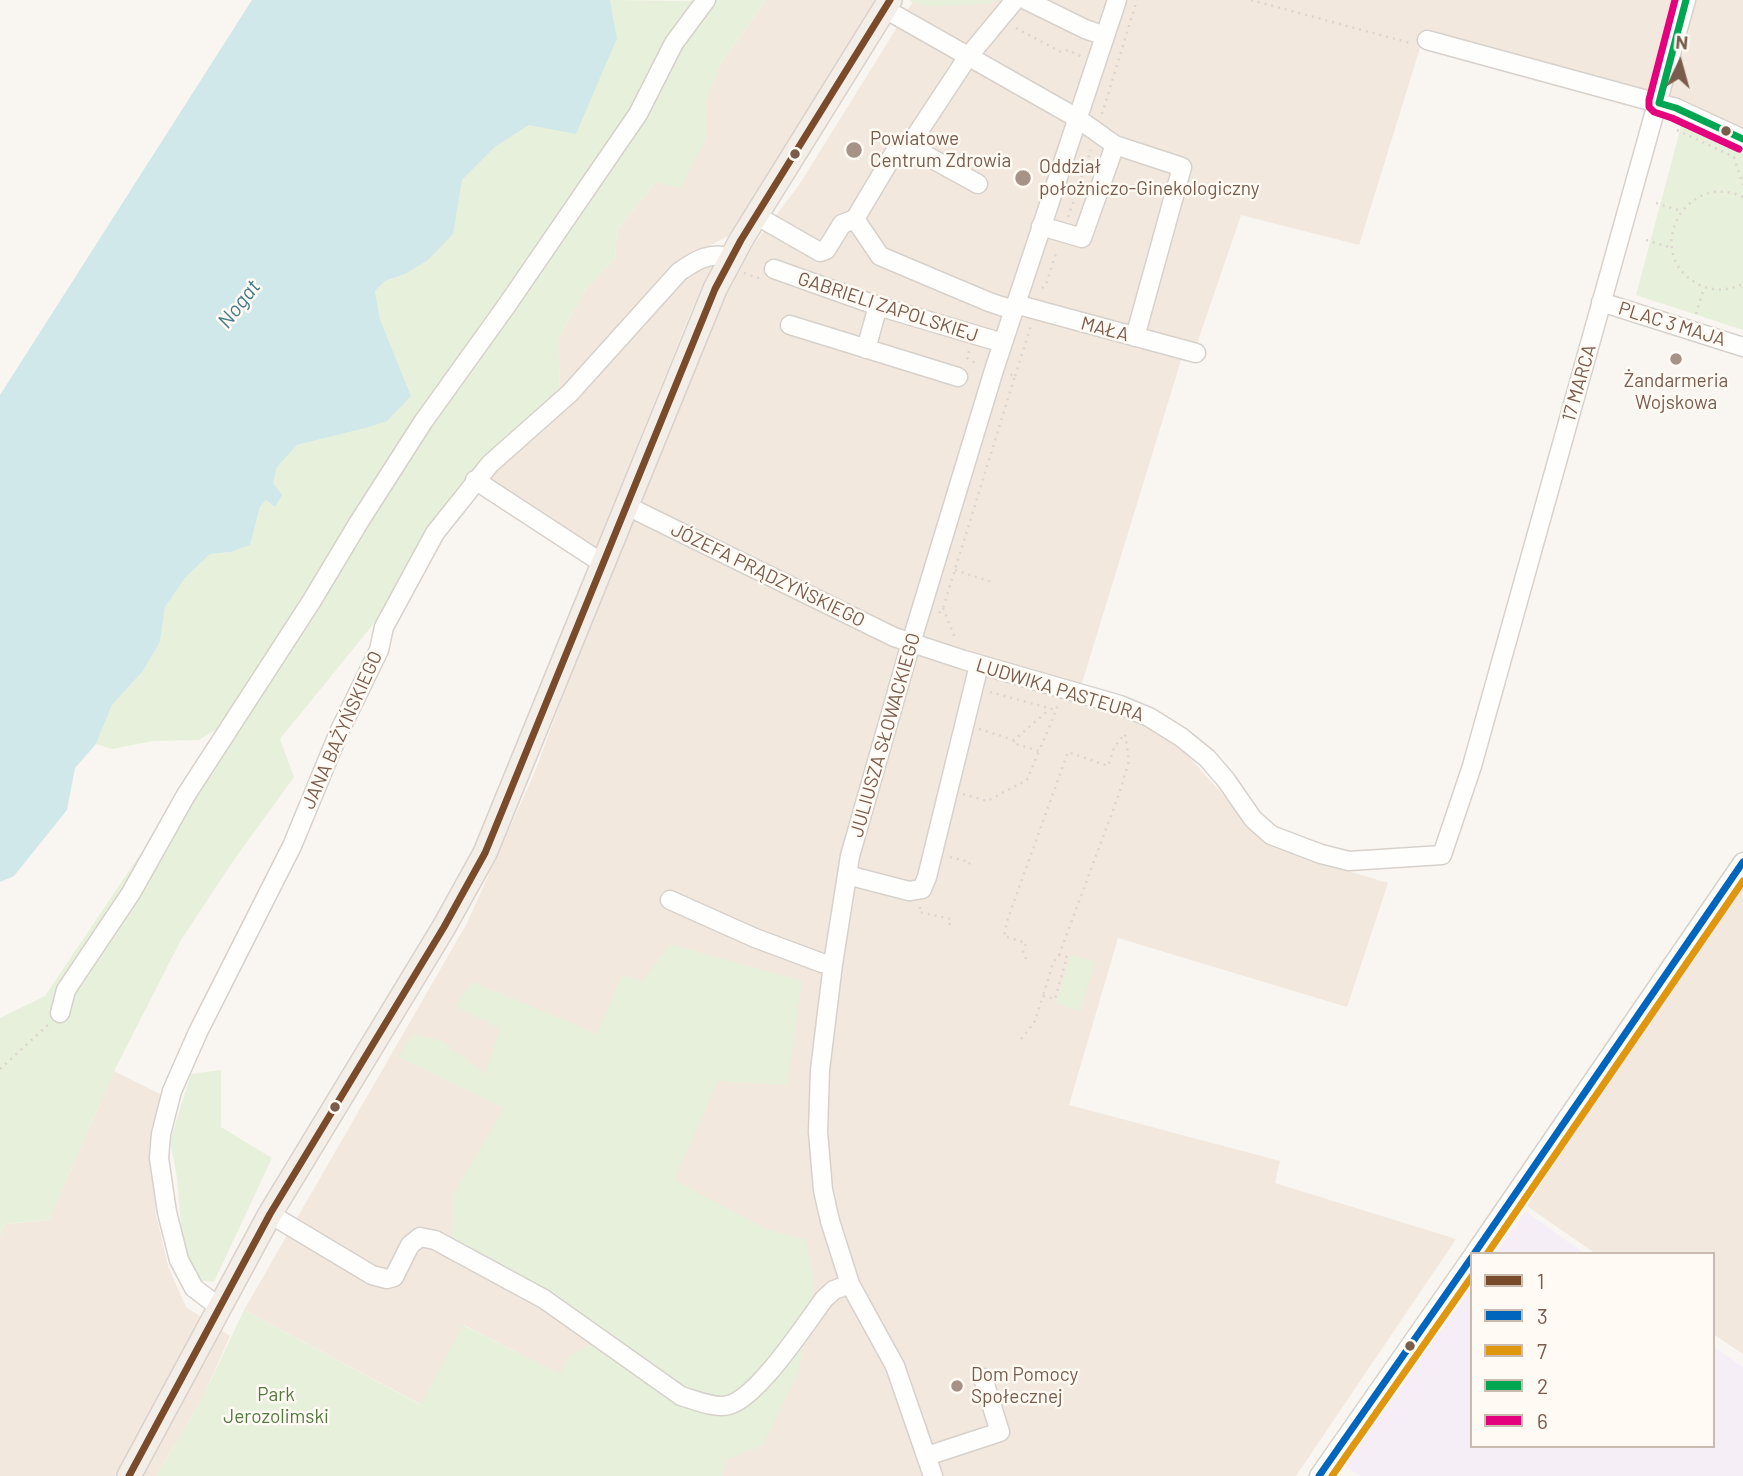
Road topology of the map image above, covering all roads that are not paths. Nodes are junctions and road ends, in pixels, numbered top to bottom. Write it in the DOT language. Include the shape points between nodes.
graph roads {
  1 [pos="706,0"];
  2 [pos="1015,0"];
  3 [pos="1027,0"];
  4 [pos="1117,0"];
  5 [pos="1686,0"];
  6 [pos="888,5"];
  7 [pos="1105,36"];
  8 [pos="1431,42"];
  9 [pos="967,58"];
  10 [pos="1659,103"];
  11 [pos="1077,118"];
  12 [pos="1743,139"];
  13 [pos="1115,145"];
  14 [pos="909,146"];
  15 [pos="978,184"];
  16 [pos="757,216"];
  17 [pos="855,219"];
  18 [pos="1041,226"];
  19 [pos="732,258"];
  20 [pos="774,269"];
  21 [pos="1601,302"];
  22 [pos="878,306"];
  23 [pos="1014,307"];
  24 [pos="790,325"];
  25 [pos="1135,337"];
  26 [pos="1003,343"];
  27 [pos="1743,347"];
  28 [pos="866,349"];
  29 [pos="1196,353"];
  30 [pos="958,377"];
  31 [pos="475,480"];
  32 [pos="625,505"];
  33 [pos="603,563"];
  34 [pos="911,643"];
  35 [pos="972,663"];
  36 [pos="1472,766"];
  37 [pos="1743,862"];
  38 [pos="847,875"];
  39 [pos="670,900"];
  40 [pos="833,964"];
  41 [pos="60,1013"];
  42 [pos="270,1214"];
  43 [pos="1475,1252"];
  44 [pos="1470,1259"];
  45 [pos="850,1284"];
  46 [pos="219,1307"];
  47 [pos="982,1378"];
  48 [pos="927,1456"];
  49 [pos="129,1476"];
  50 [pos="933,1476"];
  51 [pos="1319,1476"];
  1 -- 41 [label="street" via="674,43 638,114 359,522 186,795 131,893 66,990"];
  2 -- 9 [label="street"];
  3 -- 7 [label="street"];
  4 -- 7 [label="street, JULIUSZA SŁOWACKIEGO"];
  5 -- 10 [label="street, 17 MARCA"];
  6 -- 9 [label="street"];
  6 -- 16 [label="main road"];
  7 -- 11 [label="street, JULIUSZA SŁOWACKIEGO"];
  8 -- 10 [label="street"];
  9 -- 11 [label="street"];
  9 -- 14 [label="street"];
  10 -- 12 [label="street"];
  10 -- 21 [label="street, 17 MARCA"];
  11 -- 13 [label="street"];
  11 -- 18 [label="street, JULIUSZA SŁOWACKIEGO"];
  13 -- 18 [label="street" via="1082,239"];
  13 -- 25 [label="street" via="1182,167"];
  14 -- 15 [label="street"];
  14 -- 17 [label="street" via="896,150"];
  16 -- 17 [label="street" via="820,252 842,224"];
  16 -- 19 [label="main road"];
  17 -- 23 [label="street, MAŁA" via="880,256 989,302"];
  18 -- 23 [label="street, JULIUSZA SŁOWACKIEGO"];
  19 -- 31 [label="street, JANA BAŻYŃSKIEGO" via="713,255 679,272 570,393"];
  19 -- 32 [label="main road"];
  20 -- 22 [label="street, GABRIELI ZAPOLSKIEJ"];
  21 -- 27 [label="street, PLAC 3 MAJA"];
  21 -- 36 [label="street, 17 MARCA"];
  22 -- 26 [label="street, GABRIELI ZAPOLSKIEJ"];
  22 -- 28 [label="street"];
  23 -- 25 [label="street, MAŁA"];
  23 -- 26 [label="street, JULIUSZA SŁOWACKIEGO"];
  24 -- 28 [label="street"];
  25 -- 29 [label="street, MAŁA"];
  26 -- 34 [label="street, JULIUSZA SŁOWACKIEGO"];
  28 -- 30 [label="street"];
  31 -- 33 [label="street"];
  31 -- 46 [label="street, JANA BAŻYŃSKIEGO" via="435,533 384,627 379,650 292,846 172,1091 159,1147 167,1212 186,1275 194,1288"];
  32 -- 33 [label="main road"];
  32 -- 34 [label="street, JÓZEFA PRĄDZYŃSKIEGO"];
  33 -- 42 [label="main road" via="485,852"];
  34 -- 35 [label="street, LUDWIKA PASTEURA"];
  34 -- 38 [label="street, JULIUSZA SŁOWACKIEGO"];
  35 -- 36 [label="street, LUDWIKA PASTEURA" via="1131,709 1157,722 1207,758 1263,829 1340,860 1442,855"];
  35 -- 38 [label="street" via="974,687 922,889 909,891"];
  37 -- 43 [label="street"];
  38 -- 40 [label="street, JULIUSZA SŁOWACKIEGO"];
  39 -- 40 [label="street" via="755,938"];
  40 -- 45 [label="street, JULIUSZA SŁOWACKIEGO" via="820,1070 818,1132 825,1200"];
  42 -- 45 [label="street" via="372,1275 387,1279 394,1277 410,1245 420,1237 435,1240 544,1298 681,1396 708,1404 729,1405 752,1392 824,1300"];
  42 -- 46 [label="main road"];
  44 -- 51 [label="street"];
  45 -- 48 [label="street, JULIUSZA SŁOWACKIEGO" via="895,1366"];
  46 -- 49 [label="main road"];
  47 -- 48 [label="street" via="1000,1432"];
  48 -- 50 [label="street, JULIUSZA SŁOWACKIEGO"];
}
